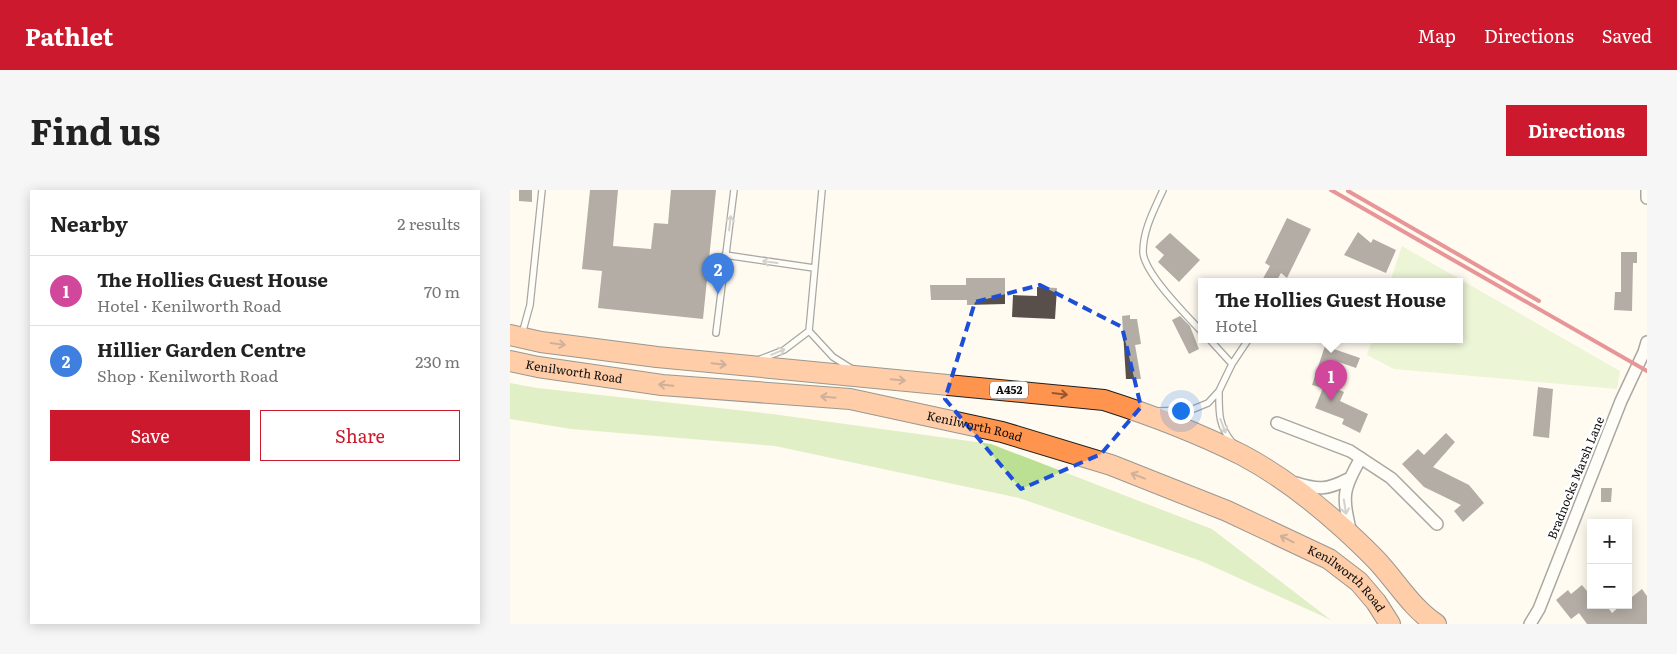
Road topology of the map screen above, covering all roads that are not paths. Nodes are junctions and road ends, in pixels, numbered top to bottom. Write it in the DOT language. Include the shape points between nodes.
graph roads {
  1 [pos="542,190"];
  2 [pos="734,190"];
  3 [pos="822,190"];
  4 [pos="1162,190"];
  5 [pos="1647,190"];
  6 [pos="1647,198"];
  7 [pos="725,255"];
  8 [pos="814,268"];
  9 [pos="1198,327"];
  10 [pos="809,331"];
  11 [pos="716,333"];
  12 [pos="516,336"];
  13 [pos="1647,342"];
  14 [pos="1213,343"];
  15 [pos="1246,343"];
  16 [pos="510,361"];
  17 [pos="1232,364"];
  18 [pos="742,366"];
  19 [pos="864,378"];
  20 [pos="1219,391"];
  21 [pos="1141,412"];
  22 [pos="1277,423"];
  23 [pos="1243,456"];
  24 [pos="1361,458"];
  25 [pos="1278,478"];
  26 [pos="1348,479"];
  27 [pos="1437,524"];
  28 [pos="1351,536"];
  29 [pos="1390,624"];
  30 [pos="1436,624"];
  31 [pos="1530,624"];
  1 -- 12 [label="lane" via="530,305"];
  7 -- 2 [label="lane, one-way"];
  3 -- 8 [label="lane"];
  4 -- 9 [label="lane" via="1148,222 1143,254 1152,275"];
  5 -- 6 [label="street"];
  8 -- 7 [label="lane, one-way"];
  7 -- 11 [label="lane"];
  8 -- 10 [label="lane"];
  18 -- 10 [label="lane, one-way" via="784,350"];
  10 -- 19 [label="lane" via="833,357"];
  12 -- 18 [label="highway, Kenilworth Road / A452, one-way" via="628,354"];
  13 -- 31 [label="street, Bradnocks Marsh Lane" via="1539,609"];
  14 -- 17 [label="lane"];
  15 -- 17 [label="lane"];
  29 -- 16 [label="highway, Kenilworth Road, one-way" via="1359,582 1329,559 1227,511 1120,469 1011,435 850,399 662,385"];
  17 -- 20 [label="lane"];
  18 -- 19 [label="highway, Kenilworth Road / A452"];
  19 -- 21 [label="highway, Kenilworth Road / A452, one-way" via="1104,400"];
  20 -- 21 [label="lane" via="1208,402 1191,410"];
  20 -- 23 [label="lane, one-way" via="1223,431"];
  21 -- 23 [label="highway, Kenilworth Road / A452"];
  22 -- 24 [label="street" via="1350,450"];
  23 -- 25 [label="highway, Kenilworth Road / A452"];
  24 -- 26 [label="street"];
  24 -- 27 [label="street" via="1391,478"];
  25 -- 26 [label="street, Kenilworth Road" via="1315,489 1336,486"];
  25 -- 28 [label="highway, Kenilworth Road / A452" via="1303,494"];
  26 -- 28 [label="street, one-way" via="1344,500"];
  28 -- 30 [label="highway, Kenilworth Road / A452" via="1379,563 1417,609"];
}
